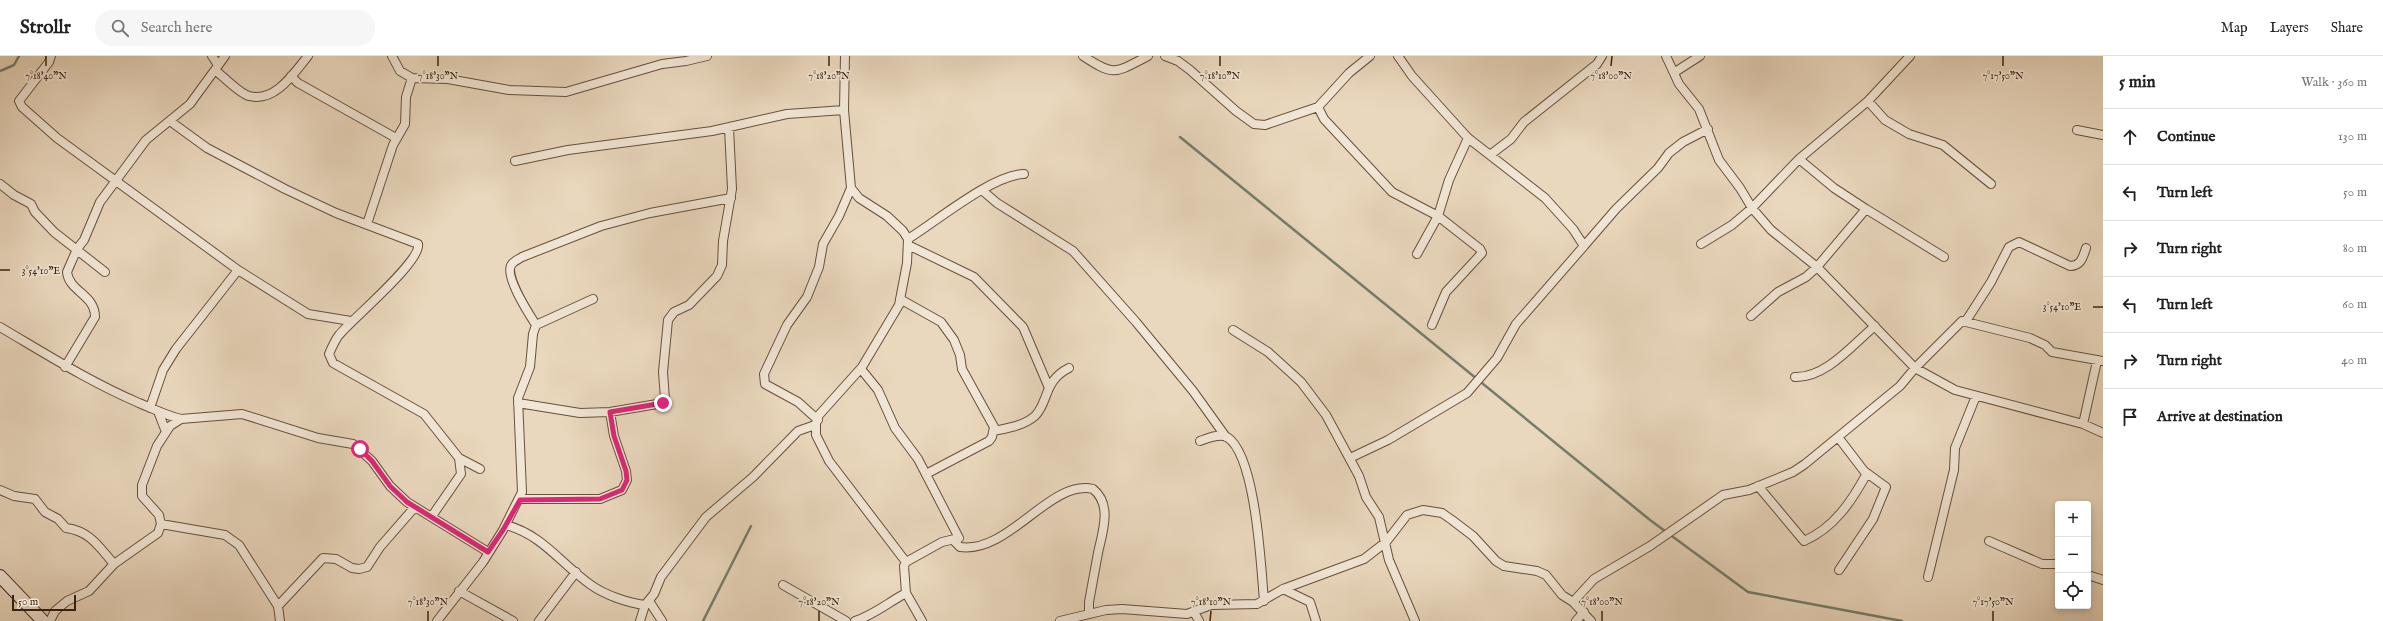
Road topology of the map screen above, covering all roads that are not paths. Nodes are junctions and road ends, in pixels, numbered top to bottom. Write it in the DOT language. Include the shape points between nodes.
graph roads {
  1 [pos="51,56"];
  2 [pos="212,56"];
  3 [pos="225,56"];
  4 [pos="308,56"];
  5 [pos="392,56"];
  6 [pos="707,56"];
  7 [pos="846,56"];
  8 [pos="1083,56"];
  9 [pos="1148,56"];
  10 [pos="1165,56"];
  11 [pos="1370,56"];
  12 [pos="1398,56"];
  13 [pos="1602,56"];
  14 [pos="1666,56"];
  15 [pos="1700,56"];
  16 [pos="1910,56"];
  17 [pos="217,68"];
  18 [pos="1675,72"];
  19 [pos="291,76"];
  20 [pos="412,78"];
  21 [pos="1868,101"];
  22 [pos="1318,107"];
  23 [pos="844,110"];
  24 [pos="170,121"];
  25 [pos="729,128"];
  26 [pos="1708,129"];
  27 [pos="2077,130"];
  28 [pos="2103,135"];
  29 [pos="396,138"];
  30 [pos="1468,138"];
  31 [pos="1490,155"];
  32 [pos="1799,159"];
  33 [pos="515,161"];
  34 [pos="1024,174"];
  35 [pos="116,181"];
  36 [pos="0,184"];
  37 [pos="1991,184"];
  38 [pos="852,188"];
  39 [pos="983,190"];
  40 [pos="731,198"];
  41 [pos="1752,208"];
  42 [pos="1866,209"];
  43 [pos="1438,216"];
  44 [pos="367,224"];
  45 [pos="908,242"];
  46 [pos="1701,244"];
  47 [pos="1584,246"];
  48 [pos="2086,248"];
  49 [pos="78,249"];
  50 [pos="1417,254"];
  51 [pos="1944,257"];
  52 [pos="1817,267"];
  53 [pos="238,270"];
  54 [pos="105,272"];
  55 [pos="593,299"];
  56 [pos="900,299"];
  57 [pos="1752,316"];
  58 [pos="351,321"];
  59 [pos="1966,321"];
  60 [pos="536,325"];
  61 [pos="1432,325"];
  62 [pos="1875,326"];
  63 [pos="0,327"];
  64 [pos="1233,330"];
  65 [pos="2100,361"];
  66 [pos="65,367"];
  67 [pos="1068,368"];
  68 [pos="1914,368"];
  69 [pos="861,369"];
  70 [pos="1795,377"];
  71 [pos="1049,388"];
  72 [pos="1976,396"];
  73 [pos="518,403"];
  74 [pos="150,408"];
  75 [pos="610,412"];
  76 [pos="159,414"];
  77 [pos="181,419"];
  78 [pos="817,423"];
  79 [pos="2083,424"];
  80 [pos="994,431"];
  81 [pos="166,432"];
  82 [pos="2103,432"];
  83 [pos="1226,436"];
  84 [pos="1838,437"];
  85 [pos="1200,441"];
  86 [pos="459,458"];
  87 [pos="1350,458"];
  88 [pos="480,469"];
  89 [pos="1867,473"];
  90 [pos="926,474"];
  91 [pos="1758,486"];
  92 [pos="0,490"];
  93 [pos="520,500"];
  94 [pos="414,508"];
  95 [pos="432,516"];
  96 [pos="161,524"];
  97 [pos="506,525"];
  98 [pos="960,538"];
  99 [pos="1989,541"];
  100 [pos="1386,542"];
  101 [pos="488,552"];
  102 [pos="906,562"];
  103 [pos="114,564"];
  104 [pos="2055,564"];
  105 [pos="1839,570"];
  106 [pos="576,572"];
  107 [pos="0,576"];
  108 [pos="1928,576"];
  109 [pos="2091,576"];
  110 [pos="2103,580"];
  111 [pos="783,585"];
  112 [pos="1283,589"];
  113 [pos="459,591"];
  114 [pos="906,593"];
  115 [pos="1264,601"];
  116 [pos="1573,602"];
  117 [pos="647,603"];
  118 [pos="278,606"];
  119 [pos="1194,612"];
  120 [pos="1584,612"];
  121 [pos="1089,614"];
  122 [pos="44,621"];
  123 [pos="50,621"];
  124 [pos="280,621"];
  125 [pos="437,621"];
  126 [pos="513,621"];
  127 [pos="539,621"];
  128 [pos="640,621"];
  129 [pos="662,621"];
  130 [pos="846,621"];
  131 [pos="855,621"];
  132 [pos="922,621"];
  133 [pos="1060,621"];
  134 [pos="1199,621"];
  135 [pos="1316,621"];
  136 [pos="1415,621"];
  137 [pos="1576,621"];
  138 [pos="1591,621"];
  1 -- 35 [label="street" via="20,99 20,104 57,138"];
  2 -- 17 [label="street"];
  3 -- 17 [label="street"];
  4 -- 19 [label="street"];
  5 -- 20 [label="street" via="400,70"];
  6 -- 20 [label="street" via="662,64 566,92 509,90 448,78"];
  7 -- 23 [label="street"];
  8 -- 9 [label="street" via="1106,71 1114,72"];
  10 -- 22 [label="street" via="1190,70 1254,124 1265,125"];
  11 -- 22 [label="street" via="1349,73"];
  12 -- 30 [label="street" via="1412,76"];
  13 -- 31 [label="street" via="1597,64 1524,122 1511,139"];
  14 -- 18 [label="street"];
  15 -- 18 [label="street"];
  16 -- 21 [label="street"];
  17 -- 19 [label="street" via="248,96 272,93"];
  17 -- 24 [label="street" via="190,104"];
  18 -- 26 [label="street" via="1679,84 1699,109"];
  19 -- 29 [label="street" via="298,83"];
  20 -- 29 [label="street" via="406,97 405,124"];
  21 -- 32 [label="street"];
  21 -- 37 [label="street" via="1886,120 1909,134 1943,145"];
  22 -- 43 [label="street" via="1324,119 1392,192"];
  23 -- 25 [label="street" via="787,114"];
  23 -- 38 [label="street"];
  24 -- 35 [label="street" via="146,140"];
  24 -- 44 [label="street" via="207,148 246,169 308,201"];
  25 -- 33 [label="street" via="568,150"];
  25 -- 40 [label="street"];
  26 -- 41 [label="street" via="1719,160"];
  26 -- 47 [label="street" via="1683,142 1669,153 1658,168 1616,209"];
  27 -- 28 [label="street"];
  29 -- 44 [label="street"];
  30 -- 31 [label="street"];
  30 -- 43 [label="street" via="1449,180"];
  31 -- 47 [label="street" via="1545,198 1573,229"];
  32 -- 41 [label="street"];
  32 -- 42 [label="street" via="1834,188"];
  34 -- 39 [label="street" via="1011,176"];
  35 -- 49 [label="street" via="100,202"];
  35 -- 53 [label="street"];
  36 -- 49 [label="street" via="31,204 54,232"];
  38 -- 45 [label="street" via="859,198 887,216"];
  38 -- 78 [label="street" via="823,244 819,267 807,297 787,325 764,374 765,384 798,402"];
  39 -- 45 [label="street"];
  39 -- 83 [label="street" via="997,203 1072,251 1136,322"];
  40 -- 60 [label="street" via="650,213 601,226 522,257 512,264 509,271"];
  40 -- 75 [label="street" via="723,241 722,265 717,276 689,304 674,312 668,320 663,403"];
  41 -- 46 [label="street" via="1732,225"];
  41 -- 52 [label="street" via="1771,230"];
  42 -- 51 [label="street"];
  42 -- 52 [label="street"];
  43 -- 50 [label="street"];
  43 -- 61 [label="street" via="1482,253 1446,292"];
  44 -- 58 [label="street" via="415,242 419,249 393,283"];
  45 -- 56 [label="street"];
  45 -- 71 [label="street" via="974,277 1023,327"];
  47 -- 87 [label="street" via="1516,324 1497,358 1467,393 1388,440"];
  48 -- 59 [label="street" via="2081,262 2076,266 2070,266 2014,242"];
  49 -- 54 [label="street"];
  49 -- 66 [label="street" via="68,266 68,280 91,301 95,317"];
  52 -- 57 [label="street" via="1806,277 1778,292"];
  52 -- 62 [label="street"];
  53 -- 58 [label="street" via="308,314"];
  53 -- 74 [label="street" via="176,349 163,370"];
  55 -- 60 [label="street"];
  56 -- 69 [label="street" via="899,305"];
  56 -- 80 [label="street" via="941,322 954,340 962,370"];
  58 -- 86 [label="street" via="338,336 329,354 333,363 424,414"];
  59 -- 65 [label="street" via="2030,338 2052,352"];
  59 -- 68 [label="street" via="1957,325"];
  60 -- 73 [label="street" via="532,334 530,367 522,384"];
  62 -- 68 [label="street"];
  62 -- 70 [label="street" via="1825,368 1810,377"];
  63 -- 66 [label="street"];
  64 -- 87 [label="street" via="1268,352 1301,382 1326,414"];
  65 -- 79 [label="street"];
  66 -- 74 [label="street"];
  67 -- 71 [label="street" via="1054,379"];
  68 -- 72 [label="street" via="1955,390"];
  68 -- 84 [label="street" via="1900,386"];
  69 -- 78 [label="street" via="845,388 827,403"];
  69 -- 90 [label="street" via="878,390 895,428 907,441"];
  71 -- 80 [label="street" via="1035,415 1016,426"];
  72 -- 79 [label="street"];
  72 -- 108 [label="street" via="1955,448 1954,470"];
  73 -- 75 [label="street" via="580,413"];
  73 -- 93 [label="street" via="522,485"];
  74 -- 76 [label="street"];
  75 -- 93 [label="street" via="614,436 626,471 627,480 622,490 600,499"];
  76 -- 77 [label="street"];
  76 -- 81 [label="street"];
  77 -- 81 [label="street"];
  77 -- 94 [label="street" via="242,414 318,438 353,444 372,461 390,486"];
  78 -- 102 [label="street" via="816,435 829,461"];
  78 -- 117 [label="street" via="798,431 753,477 706,517 661,577"];
  79 -- 82 [label="street"];
  80 -- 90 [label="street" via="989,441"];
  81 -- 96 [label="street" via="157,446 142,489 142,496 159,515"];
  83 -- 85 [label="street" via="1218,435"];
  83 -- 115 [label="street" via="1236,446 1250,484"];
  84 -- 89 [label="street"];
  84 -- 91 [label="street" via="1793,472"];
  86 -- 88 [label="street"];
  86 -- 95 [label="street" via="461,474"];
  87 -- 100 [label="street" via="1366,497 1379,517"];
  89 -- 91 [label="street" via="1855,494 1830,526 1804,541"];
  89 -- 105 [label="street" via="1886,487 1873,519"];
  90 -- 98 [label="street"];
  91 -- 116 [label="street" via="1723,495 1650,546 1594,579"];
  92 -- 103 [label="street" via="14,496 35,499 45,512 58,519 66,528 87,534"];
  93 -- 97 [label="street"];
  94 -- 95 [label="street"];
  94 -- 118 [label="street" via="380,546 367,567 352,568 336,559 323,558"];
  95 -- 101 [label="street"];
  96 -- 103 [label="street" via="158,533"];
  96 -- 118 [label="street" via="225,535 239,545"];
  97 -- 101 [label="street"];
  97 -- 106 [label="street" via="533,537 551,549"];
  98 -- 102 [label="street" via="933,547"];
  98 -- 121 [label="street" via="955,542 960,547 982,546 1063,494 1080,488 1093,489 1100,500 1105,518"];
  99 -- 104 [label="street" via="2042,564"];
  100 -- 112 [label="street" via="1364,560"];
  100 -- 116 [label="street" via="1407,515 1423,510 1442,513 1473,536 1496,561 1504,566 1537,571 1546,575 1562,595"];
  100 -- 136 [label="street" via="1389,560 1399,588"];
  101 -- 113 [label="street"];
  102 -- 114 [label="street"];
  103 -- 123 [label="street" via="89,590 67,601 55,611"];
  106 -- 117 [label="street" via="602,591"];
  106 -- 127 [label="street"];
  107 -- 122 [label="street"];
  109 -- 110 [label="street"];
  111 -- 130 [label="street"];
  112 -- 115 [label="street"];
  112 -- 135 [label="street" via="1310,602"];
  113 -- 125 [label="street"];
  113 -- 126 [label="street"];
  114 -- 131 [label="street" via="886,603 873,614"];
  114 -- 132 [label="street"];
  115 -- 119 [label="street" via="1257,604 1211,605"];
  116 -- 120 [label="street"];
  117 -- 128 [label="street"];
  117 -- 129 [label="street"];
  118 -- 124 [label="street"];
  119 -- 121 [label="street" via="1178,614 1122,609"];
  119 -- 134 [label="street"];
  120 -- 137 [label="street"];
  120 -- 138 [label="street"];
  121 -- 133 [label="street"];
}
